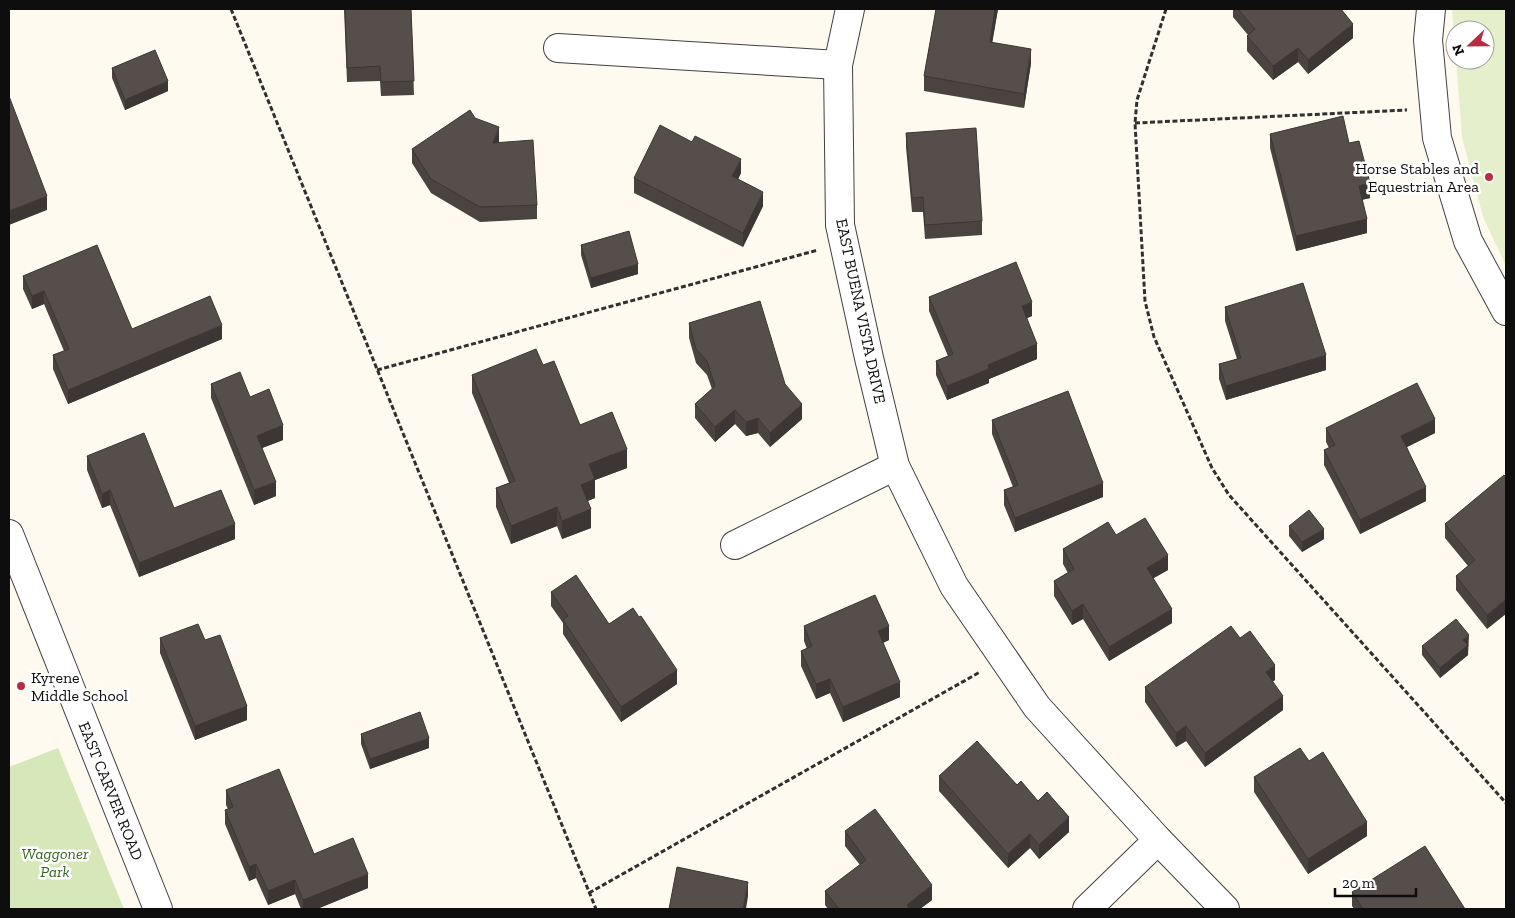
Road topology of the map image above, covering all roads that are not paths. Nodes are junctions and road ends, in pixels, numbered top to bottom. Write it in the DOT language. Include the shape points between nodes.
graph roads {
  1 [pos="850,9"];
  2 [pos="1431,9"];
  3 [pos="558,48"];
  4 [pos="838,65"];
  5 [pos="1506,311"];
  6 [pos="895,466"];
  7 [pos="9,534"];
  8 [pos="735,545"];
  9 [pos="1158,840"];
  10 [pos="158,909"];
  11 [pos="1087,909"];
  12 [pos="1225,909"];
  1 -- 4 [label="street, EAST BUENA VISTA DRIVE"];
  2 -- 5 [label="street" via="1428,40 1436,138 1468,241"];
  3 -- 4 [label="street"];
  4 -- 6 [label="street, EAST BUENA VISTA DRIVE" via="840,226"];
  6 -- 8 [label="street"];
  6 -- 9 [label="street, EAST BUENA VISTA DRIVE" via="954,586 1038,707"];
  7 -- 10 [label="street, EAST CARVER ROAD"];
  9 -- 11 [label="street"];
  9 -- 12 [label="street, EAST BUENA VISTA DRIVE"];
}
